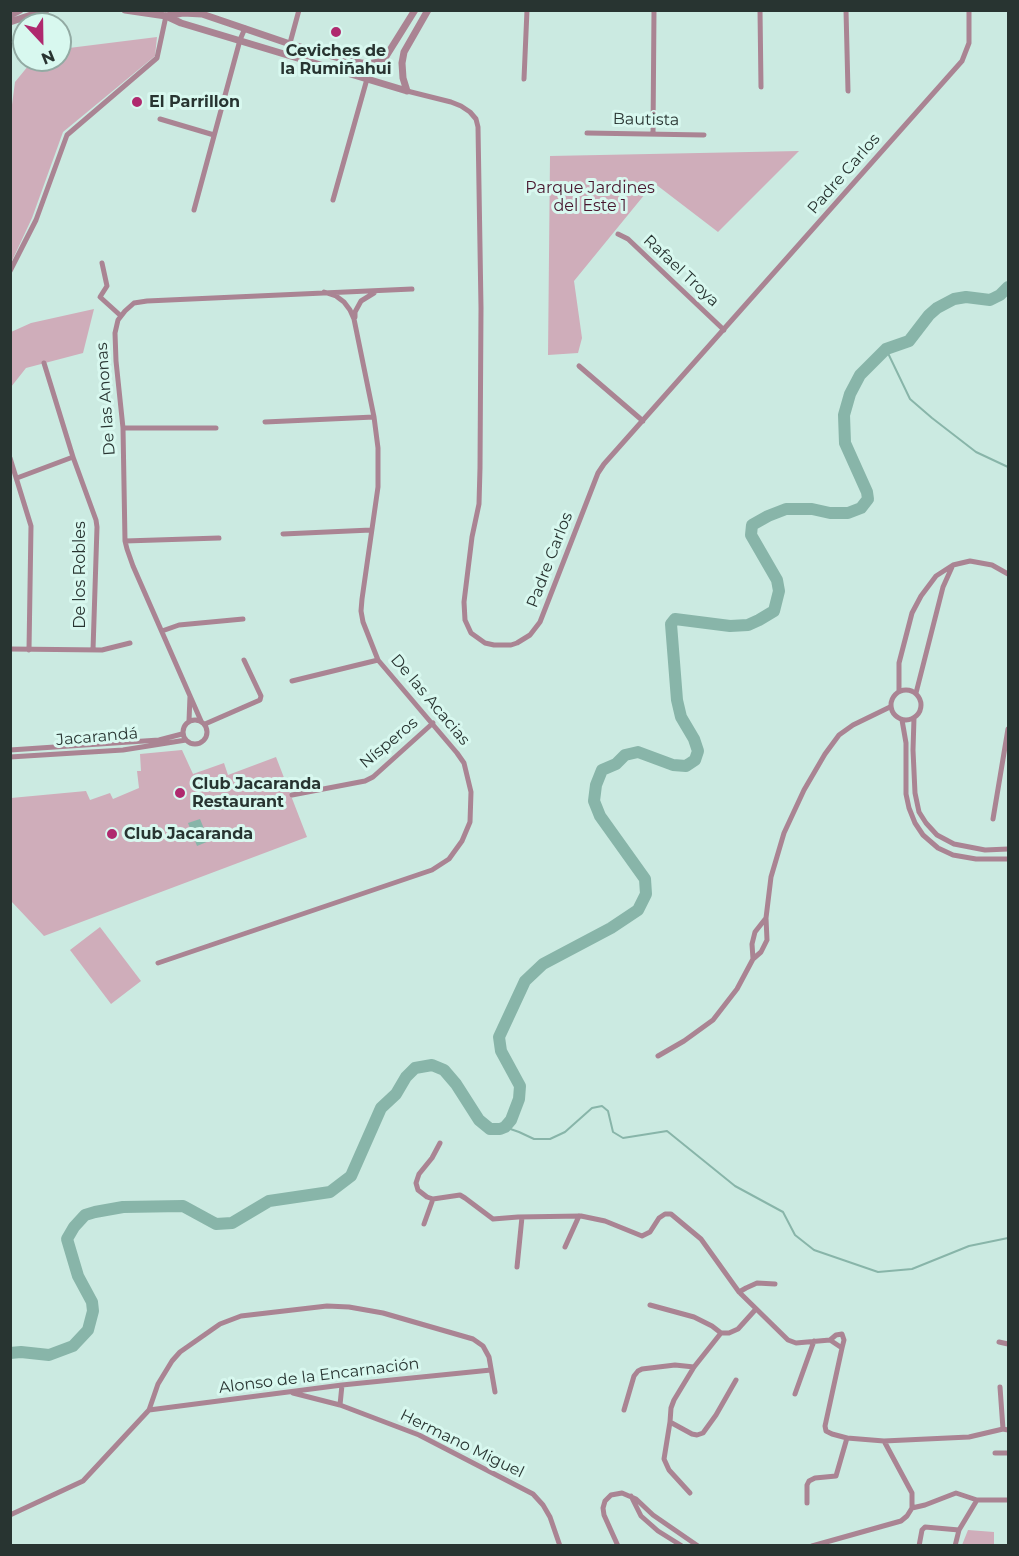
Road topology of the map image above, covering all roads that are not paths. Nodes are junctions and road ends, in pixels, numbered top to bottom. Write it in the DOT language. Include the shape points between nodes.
graph roads {
  1 [pos="46,10"];
  2 [pos="125,10"];
  3 [pos="299,10"];
  4 [pos="415,10"];
  5 [pos="428,10"];
  6 [pos="526,10"];
  7 [pos="654,10"];
  8 [pos="760,10"];
  9 [pos="846,10"];
  10 [pos="969,10"];
  11 [pos="166,16"];
  12 [pos="10,22"];
  13 [pos="245,28"];
  14 [pos="400,35"];
  15 [pos="240,40"];
  16 [pos="410,40"];
  17 [pos="290,44"];
  18 [pos="287,54"];
  19 [pos="368,64"];
  20 [pos="367,79"];
  21 [pos="524,79"];
  22 [pos="761,87"];
  23 [pos="407,91"];
  24 [pos="848,91"];
  25 [pos="160,119"];
  26 [pos="587,133"];
  27 [pos="653,134"];
  28 [pos="214,135"];
  29 [pos="704,135"];
  30 [pos="333,200"];
  31 [pos="194,210"];
  32 [pos="618,234"];
  33 [pos="102,263"];
  34 [pos="10,271"];
  35 [pos="412,289"];
  36 [pos="377,291"];
  37 [pos="324,292"];
  38 [pos="121,316"];
  39 [pos="354,319"];
  40 [pos="724,330"];
  41 [pos="44,363"];
  42 [pos="579,366"];
  43 [pos="374,417"];
  44 [pos="644,421"];
  45 [pos="265,422"];
  46 [pos="123,428"];
  47 [pos="216,428"];
  48 [pos="73,457"];
  49 [pos="10,458"];
  50 [pos="17,478"];
  51 [pos="370,530"];
  52 [pos="283,534"];
  53 [pos="219,538"];
  54 [pos="125,541"];
  55 [pos="953,565"];
  56 [pos="1008,574"];
  57 [pos="243,619"];
  58 [pos="162,631"];
  59 [pos="130,643"];
  60 [pos="10,649"];
  61 [pos="28,650"];
  62 [pos="93,651"];
  63 [pos="244,660"];
  64 [pos="378,660"];
  65 [pos="292,681"];
  66 [pos="899,691"];
  67 [pos="916,693"];
  68 [pos="190,694"];
  69 [pos="890,708"];
  70 [pos="914,718"];
  71 [pos="902,720"];
  72 [pos="189,721"];
  73 [pos="203,723"];
  74 [pos="433,723"];
  75 [pos="1008,729"];
  76 [pos="182,734"];
  77 [pos="186,741"];
  78 [pos="10,750"];
  79 [pos="49,751"];
  80 [pos="10,757"];
  81 [pos="292,795"];
  82 [pos="993,819"];
  83 [pos="1008,849"];
  84 [pos="1008,858"];
  85 [pos="766,918"];
  86 [pos="753,959"];
  87 [pos="158,963"];
  88 [pos="658,1056"];
  89 [pos="440,1143"];
  90 [pos="433,1199"];
  91 [pos="579,1216"];
  92 [pos="522,1217"];
  93 [pos="424,1224"];
  94 [pos="565,1247"];
  95 [pos="517,1267"];
  96 [pos="775,1284"];
  97 [pos="739,1292"];
  98 [pos="650,1305"];
  99 [pos="756,1309"];
  100 [pos="721,1332"];
  101 [pos="830,1340"];
  102 [pos="814,1341"];
  103 [pos="999,1342"];
  104 [pos="1008,1344"];
  105 [pos="842,1348"];
  106 [pos="694,1367"];
  107 [pos="491,1370"];
  108 [pos="736,1380"];
  109 [pos="342,1385"];
  110 [pos="1000,1387"];
  111 [pos="289,1392"];
  112 [pos="495,1392"];
  113 [pos="795,1394"];
  114 [pos="340,1405"];
  115 [pos="149,1410"];
  116 [pos="624,1410"];
  117 [pos="670,1422"];
  118 [pos="1006,1429"];
  119 [pos="847,1438"];
  120 [pos="884,1441"];
  121 [pos="995,1453"];
  122 [pos="1008,1453"];
  123 [pos="690,1493"];
  124 [pos="631,1496"];
  125 [pos="977,1500"];
  126 [pos="1008,1500"];
  127 [pos="807,1503"];
  128 [pos="912,1508"];
  129 [pos="10,1515"];
  130 [pos="959,1530"];
  131 [pos="560,1545"];
  132 [pos="618,1545"];
  133 [pos="682,1545"];
  134 [pos="698,1545"];
  135 [pos="812,1545"];
  136 [pos="919,1545"];
  137 [pos="955,1545"];
  1 -- 12 [label="street"];
  2 -- 11 [label="street"];
  3 -- 17 [label="street"];
  4 -- 14 [label="street"];
  5 -- 16 [label="street"];
  6 -- 21 [label="street"];
  7 -- 27 [label="street"];
  8 -- 22 [label="street"];
  9 -- 24 [label="street"];
  10 -- 40 [label="street, Padre Carlos" via="969,43 962,61"];
  11 -- 13 [label="street" via="202,14"];
  11 -- 15 [label="street"];
  11 -- 34 [label="street" via="157,58 67,135 36,220"];
  13 -- 15 [label="street"];
  13 -- 17 [label="street"];
  14 -- 16 [label="street"];
  14 -- 19 [label="street" via="385,58"];
  15 -- 18 [label="street"];
  15 -- 28 [label="street"];
  16 -- 23 [label="street" via="402,63"];
  17 -- 18 [label="street"];
  17 -- 19 [label="street"];
  18 -- 20 [label="street"];
  19 -- 20 [label="street"];
  20 -- 23 [label="street"];
  20 -- 30 [label="street"];
  23 -- 44 [label="street, Padre Carlos" via="461,106 476,119 478,127 479,504 464,602 471,633 485,643 511,645 530,634 540,622 598,473"];
  25 -- 28 [label="street"];
  26 -- 27 [label="street, Bautista"];
  27 -- 29 [label="street, Bautista"];
  28 -- 31 [label="street"];
  32 -- 40 [label="street, Rafael Troya" via="628,239"];
  33 -- 38 [label="street" via="107,286 100,297"];
  35 -- 36 [label="street"];
  36 -- 37 [label="street"];
  36 -- 39 [label="street" via="361,302"];
  37 -- 38 [label="street" via="147,301 134,303"];
  37 -- 39 [label="street" via="344,302"];
  38 -- 46 [label="street, De las Anonas" via="115,333"];
  39 -- 43 [label="street, De las Acacias"];
  40 -- 44 [label="street, Padre Carlos"];
  41 -- 48 [label="street, De los Robles"];
  42 -- 44 [label="street"];
  43 -- 45 [label="street"];
  43 -- 51 [label="street, De las Acacias" via="378,487"];
  46 -- 47 [label="street"];
  46 -- 54 [label="street, De las Anonas"];
  48 -- 50 [label="street"];
  48 -- 62 [label="street, De los Robles" via="97,527"];
  49 -- 50 [label="street"];
  50 -- 61 [label="street" via="30,526"];
  51 -- 52 [label="street"];
  51 -- 64 [label="street, De las Acacias" via="361,611"];
  53 -- 54 [label="street"];
  54 -- 58 [label="street, De las Anonas"];
  55 -- 56 [label="street" via="970,561 992,565"];
  55 -- 66 [label="street" via="936,576 912,613 899,663"];
  55 -- 67 [label="street" via="943,587"];
  57 -- 58 [label="street" via="179,625"];
  58 -- 68 [label="street, De las Anonas"];
  59 -- 62 [label="street"];
  60 -- 61 [label="street"];
  61 -- 62 [label="street"];
  63 -- 73 [label="street" via="260,700"];
  64 -- 65 [label="street"];
  64 -- 74 [label="street, De las Acacias"];
  66 -- 67 [label="street"];
  66 -- 69 [label="street"];
  67 -- 70 [label="street" via="921,709"];
  68 -- 72 [label="street"];
  68 -- 73 [label="street, De las Anonas"];
  69 -- 71 [label="street"];
  69 -- 85 [label="street" via="853,725 839,735 825,754 784,833 771,877"];
  70 -- 71 [label="street"];
  70 -- 83 [label="street" via="915,793 926,823 954,844 985,850"];
  71 -- 84 [label="street" via="906,794 915,824 923,835 953,855 975,860"];
  72 -- 73 [label="street"];
  72 -- 76 [label="street"];
  73 -- 77 [label="street" via="205,738 201,742"];
  74 -- 81 [label="street, Nísperos" via="373,777"];
  74 -- 87 [label="street, De las Acacias" via="464,763 471,792 470,822 448,859 432,870"];
  75 -- 82 [label="street"];
  76 -- 77 [label="street"];
  76 -- 79 [label="street, Jacarandá" via="159,740"];
  77 -- 79 [label="street, Jacarandá" via="123,750"];
  78 -- 79 [label="street, Jacarandá"];
  79 -- 80 [label="street, Jacarandá"];
  85 -- 86 [label="street" via="755,932"];
  85 -- 86 [label="street" via="767,940"];
  86 -- 88 [label="street" via="737,989 713,1020"];
  89 -- 90 [label="street" via="416,1180 418,1190"];
  90 -- 92 [label="street" via="460,1195 493,1220"];
  90 -- 93 [label="street"];
  91 -- 92 [label="street"];
  91 -- 94 [label="street"];
  91 -- 97 [label="street" via="605,1221 642,1236 650,1232 659,1218 671,1214 701,1239"];
  92 -- 95 [label="street"];
  96 -- 97 [label="street" via="757,1283"];
  97 -- 99 [label="street"];
  98 -- 100 [label="street" via="694,1317"];
  99 -- 100 [label="street" via="738,1329"];
  99 -- 102 [label="street" via="788,1340"];
  100 -- 106 [label="street"];
  101 -- 102 [label="street"];
  101 -- 105 [label="street"];
  101 -- 105 [label="street" via="842,1334"];
  102 -- 113 [label="street"];
  103 -- 104 [label="street"];
  105 -- 119 [label="street" via="825,1426 826,1431"];
  106 -- 116 [label="street" via="675,1365 638,1371"];
  106 -- 117 [label="street" via="674,1400"];
  107 -- 109 [label="street, Alonso de la Encarnación"];
  107 -- 112 [label="street"];
  107 -- 115 [label="street" via="483,1346 473,1339 383,1313 327,1306 241,1316 220,1324 180,1352 158,1384"];
  108 -- 117 [label="street" via="703,1433 692,1434"];
  109 -- 111 [label="street, Alonso de la Encarnación"];
  109 -- 114 [label="street"];
  110 -- 118 [label="street"];
  111 -- 114 [label="street, Hermano Miguel"];
  111 -- 115 [label="street, Alonso de la Encarnación"];
  114 -- 131 [label="street, Hermano Miguel" via="418,1435 533,1494 550,1518"];
  115 -- 129 [label="street" via="83,1481"];
  117 -- 123 [label="street" via="664,1459"];
  118 -- 120 [label="street" via="969,1437"];
  119 -- 120 [label="street"];
  119 -- 127 [label="street" via="836,1476 809,1481"];
  120 -- 128 [label="street" via="912,1494"];
  121 -- 122 [label="street"];
  124 -- 132 [label="street" via="611,1495 603,1508"];
  124 -- 133 [label="street" via="641,1516"];
  124 -- 134 [label="street"];
  125 -- 126 [label="street"];
  125 -- 128 [label="street" via="956,1493"];
  125 -- 130 [label="street"];
  128 -- 135 [label="street" via="901,1521"];
  130 -- 136 [label="street" via="925,1527"];
  130 -- 137 [label="street"];
}
